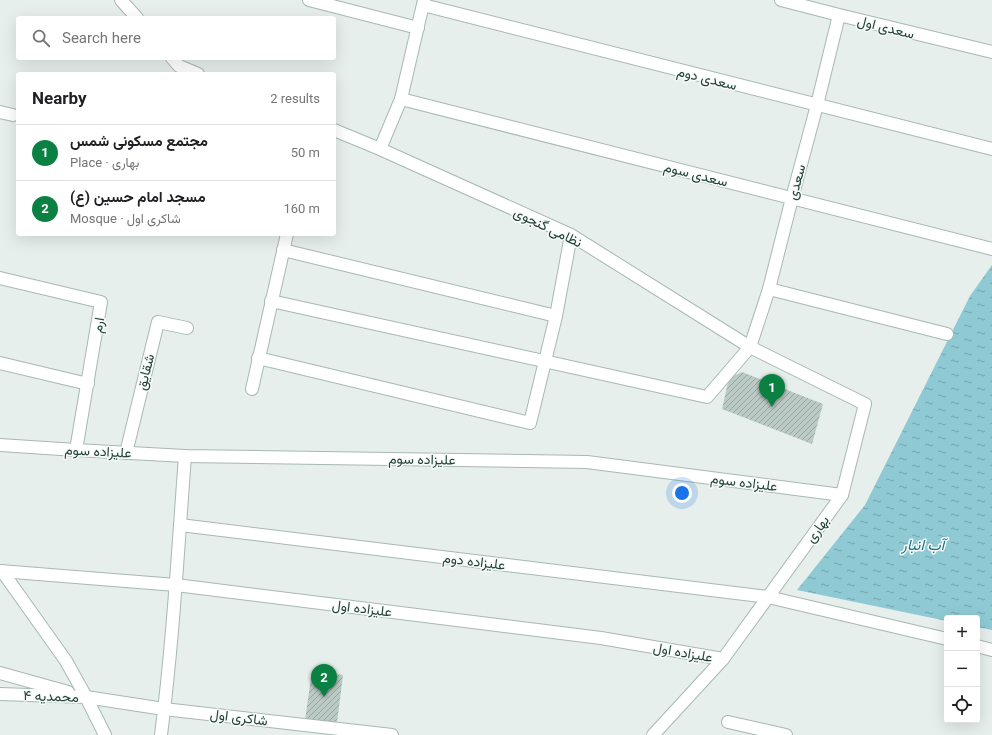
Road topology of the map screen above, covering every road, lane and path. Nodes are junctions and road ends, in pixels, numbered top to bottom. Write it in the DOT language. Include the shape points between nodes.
graph roads {
  1 [pos="121,0"];
  2 [pos="309,0"];
  3 [pos="781,0"];
  4 [pos="424,3"];
  5 [pos="135,16"];
  6 [pos="839,16"];
  7 [pos="418,28"];
  8 [pos="992,52"];
  9 [pos="174,60"];
  10 [pos="193,72"];
  11 [pos="401,99"];
  12 [pos="817,105"];
  13 [pos="0,112"];
  14 [pos="13,115"];
  15 [pos="336,131"];
  16 [pos="380,149"];
  17 [pos="992,149"];
  18 [pos="792,198"];
  19 [pos="571,235"];
  20 [pos="286,236"];
  21 [pos="992,249"];
  22 [pos="283,250"];
  23 [pos="0,278"];
  24 [pos="768,289"];
  25 [pos="271,301"];
  26 [pos="556,316"];
  27 [pos="187,328"];
  28 [pos="946,334"];
  29 [pos="750,347"];
  30 [pos="258,358"];
  31 [pos="546,361"];
  32 [pos="0,363"];
  33 [pos="88,384"];
  34 [pos="252,389"];
  35 [pos="0,445"];
  36 [pos="76,450"];
  37 [pos="126,452"];
  38 [pos="185,456"];
  39 [pos="842,495"];
  40 [pos="180,525"];
  41 [pos="1,571"];
  42 [pos="176,585"];
  43 [pos="768,597"];
  44 [pos="944,638"];
  45 [pos="980,647"];
  46 [pos="992,650"];
  47 [pos="723,659"];
  48 [pos="0,673"];
  49 [pos="0,694"];
  50 [pos="86,697"];
  51 [pos="164,708"];
  52 [pos="728,722"];
  53 [pos="105,735"];
  54 [pos="161,735"];
  55 [pos="392,735"];
  56 [pos="653,735"];
  57 [pos="786,735"];
  1 -- 5 [label="street"];
  2 -- 7 [label="street"];
  3 -- 6 [label="street, سعدی اول"];
  4 -- 7 [label="street"];
  4 -- 12 [label="street, سعدی دوم"];
  6 -- 8 [label="street, سعدی اول"];
  6 -- 12 [label="street, سعدی"];
  7 -- 11 [label="street"];
  9 -- 10 [label="street" via="179,66"];
  11 -- 16 [label="street"];
  11 -- 18 [label="street, سعدی سوم"];
  12 -- 17 [label="street, سعدی دوم"];
  12 -- 18 [label="street, سعدی"];
  13 -- 14 [label="street"];
  15 -- 16 [label="street, نظامی گنجوی"];
  16 -- 19 [label="street, نظامی گنجوی"];
  18 -- 21 [label="street, سعدی سوم"];
  18 -- 24 [label="street, سعدی"];
  19 -- 26 [label="street"];
  19 -- 29 [label="street, نظامی گنجوی"];
  20 -- 22 [label="street"];
  22 -- 25 [label="street"];
  22 -- 26 [label="street"];
  23 -- 33 [label="street, ارم" via="102,302"];
  24 -- 28 [label="street"];
  24 -- 29 [label="street, سعدی"];
  25 -- 30 [label="street"];
  25 -- 31 [label="street"];
  26 -- 31 [label="street"];
  27 -- 37 [label="street, شقایق" via="158,322"];
  29 -- 31 [label="street" via="707,397"];
  29 -- 39 [label="street, بهاری" via="865,404"];
  30 -- 31 [label="street" via="530,422"];
  30 -- 34 [label="street"];
  32 -- 33 [label="street"];
  33 -- 36 [label="street, ارم"];
  35 -- 36 [label="street, علیزاده سوم"];
  36 -- 37 [label="street, علیزاده سوم"];
  37 -- 38 [label="street, علیزاده سوم"];
  38 -- 39 [label="street, علیزاده سوم" via="587,462"];
  38 -- 40 [label="street"];
  39 -- 43 [label="street, بهاری"];
  40 -- 42 [label="street"];
  40 -- 43 [label="street, علیزاده دوم"];
  41 -- 42 [label="street, علیزاده اول"];
  41 -- 50 [label="street" via="66,661"];
  42 -- 47 [label="street, علیزاده اول" via="601,638"];
  42 -- 51 [label="street"];
  43 -- 44 [label="street, علیزاده دوم"];
  43 -- 47 [label="street, بهاری"];
  45 -- 46 [label="street"];
  47 -- 56 [label="street, بهاری"];
  48 -- 50 [label="street, محمدیه ۴"];
  49 -- 50 [label="street, محمدیه ۴"];
  50 -- 51 [label="street, شاکری اول"];
  50 -- 53 [label="street"];
  51 -- 54 [label="street"];
  51 -- 55 [label="street, شاکری اول"];
  52 -- 57 [label="street"];
}
